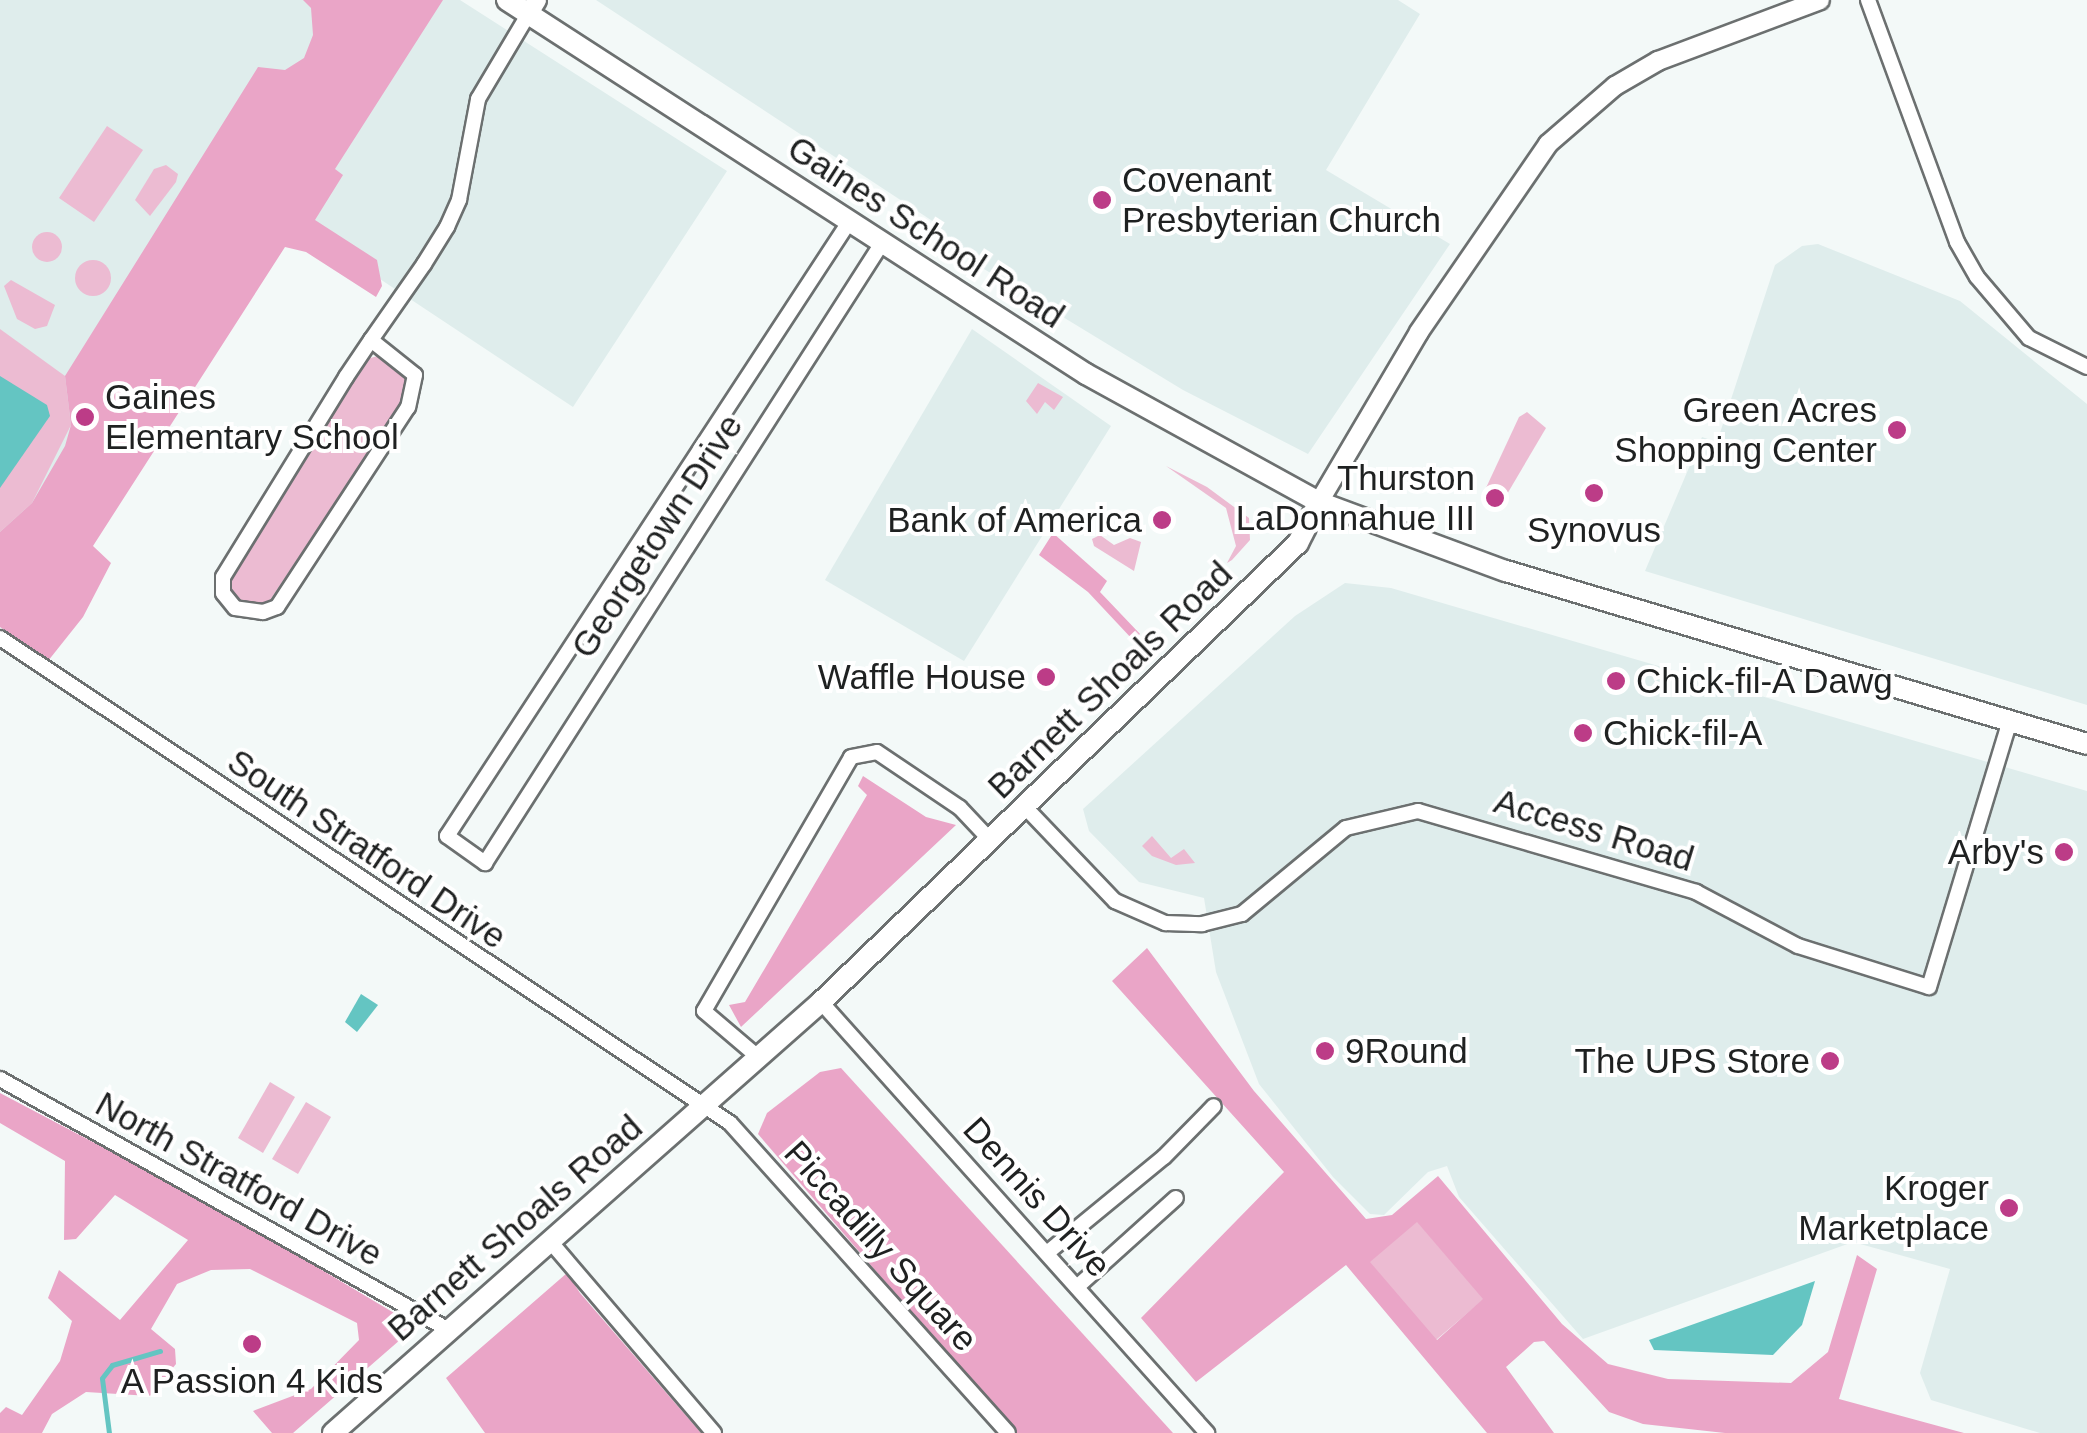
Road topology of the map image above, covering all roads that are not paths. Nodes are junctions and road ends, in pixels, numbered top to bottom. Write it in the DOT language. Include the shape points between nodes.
graph roads {
  1 [pos="507,0"];
  2 [pos="1820,0"];
  3 [pos="1868,0"];
  4 [pos="533,7"];
  5 [pos="849,222"];
  6 [pos="882,243"];
  7 [pos="371,340"];
  8 [pos="2087,368"];
  9 [pos="1320,502"];
  10 [pos="0,638"];
  11 [pos="2010,721"];
  12 [pos="2087,744"];
  13 [pos="1026,808"];
  14 [pos="990,840"];
  15 [pos="821,1002"];
  16 [pos="758,1057"];
  17 [pos="0,1079"];
  18 [pos="706,1104"];
  19 [pos="1214,1106"];
  20 [pos="1176,1198"];
  21 [pos="549,1240"];
  22 [pos="1047,1253"];
  23 [pos="1077,1287"];
  24 [pos="449,1330"];
  25 [pos="333,1433"];
  26 [pos="714,1433"];
  27 [pos="1008,1433"];
  28 [pos="1207,1433"];
  1 -- 4 [label="main road, Gaines School Road"];
  2 -- 9 [label="street" via="1658,62 1615,86 1548,144 1419,332"];
  3 -- 8 [label="street" via="1957,242 1977,277 2029,338"];
  4 -- 5 [label="main road, Gaines School Road"];
  4 -- 7 [label="street" via="478,99 460,200 447,227"];
  5 -- 6 [label="main road, Gaines School Road"];
  5 -- 6 [label="street, Georgetown Drive" via="447,836 484,864"];
  6 -- 9 [label="main road, Gaines School Road" via="1086,374"];
  7 -- 7 [label="street" via="415,375 408,407 277,607 235,608 223,593 223,576"];
  9 -- 11 [label="main road" via="1506,571"];
  9 -- 13 [label="main road, Barnett Shoals Road" via="1298,542"];
  10 -- 18 [label="street, South Stratford Drive"];
  11 -- 12 [label="main road"];
  11 -- 13 [label="street, Access Road" via="1929,987 1798,946 1669,882 1418,812 1346,828 1242,914 1202,924 1165,923 1115,901"];
  13 -- 14 [label="main road, Barnett Shoals Road"];
  14 -- 15 [label="main road, Barnett Shoals Road"];
  14 -- 16 [label="street" via="960,808 876,752 852,757 704,1011"];
  15 -- 16 [label="main road, Barnett Shoals Road"];
  15 -- 22 [label="street, Dennis Drive"];
  16 -- 18 [label="main road, Barnett Shoals Road"];
  17 -- 24 [label="street, North Stratford Drive"];
  18 -- 21 [label="main road, Barnett Shoals Road"];
  18 -- 27 [label="street, Piccadilly Square"];
  19 -- 22 [label="street" via="1164,1157"];
  20 -- 23 [label="street"];
  21 -- 24 [label="main road, Barnett Shoals Road"];
  21 -- 26 [label="street"];
  22 -- 23 [label="street, Dennis Drive"];
  23 -- 28 [label="street, Dennis Drive"];
  24 -- 25 [label="main road, Barnett Shoals Road"];
}
